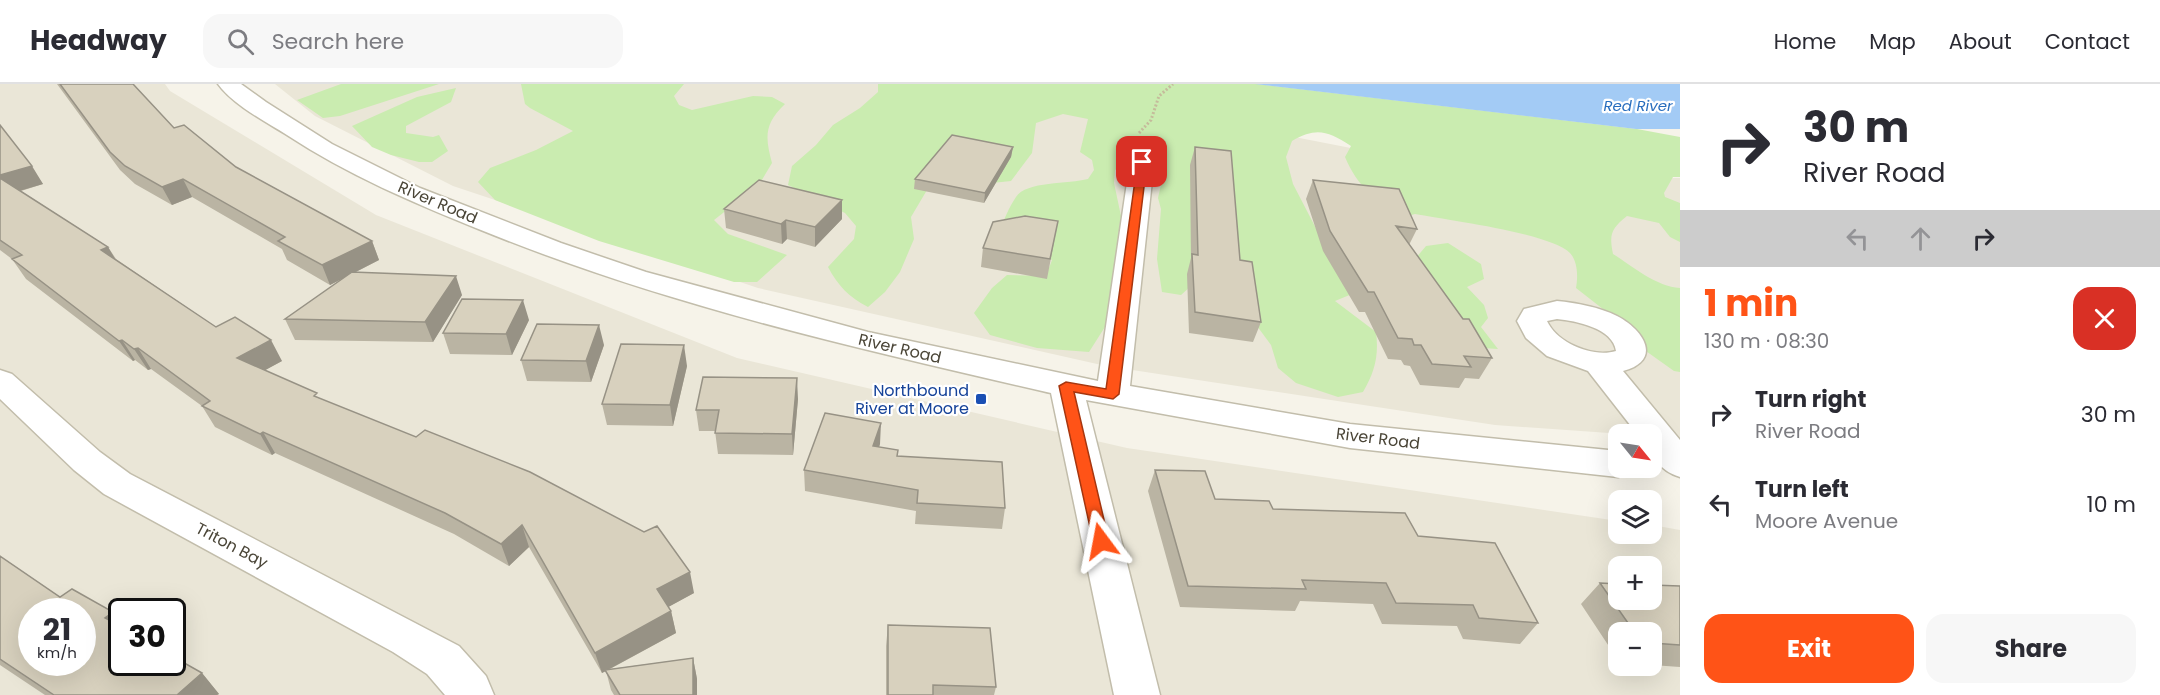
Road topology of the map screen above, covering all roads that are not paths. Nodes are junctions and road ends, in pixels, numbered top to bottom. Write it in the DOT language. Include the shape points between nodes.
graph roads {
  1 [pos="228,84"];
  2 [pos="1142,162"];
  3 [pos="1598,362"];
  4 [pos="0,381"];
  5 [pos="1066,386"];
  6 [pos="1113,394"];
  7 [pos="1608,463"];
  8 [pos="1680,464"];
  9 [pos="1662,468"];
  10 [pos="1680,470"];
  11 [pos="471,695"];
  12 [pos="1137,695"];
  1 -- 5 [label="street, River Road" via="324,148 411,193 551,249 636,278 866,341"];
  2 -- 6 [label="street"];
  3 -- 8 [label="street"];
  4 -- 11 [label="street, Triton Bay" via="117,484 408,639 443,660"];
  5 -- 6 [label="street, River Road"];
  5 -- 12 [label="street"];
  6 -- 7 [label="street, River Road" via="1350,436"];
  9 -- 10 [label="street"];
}
